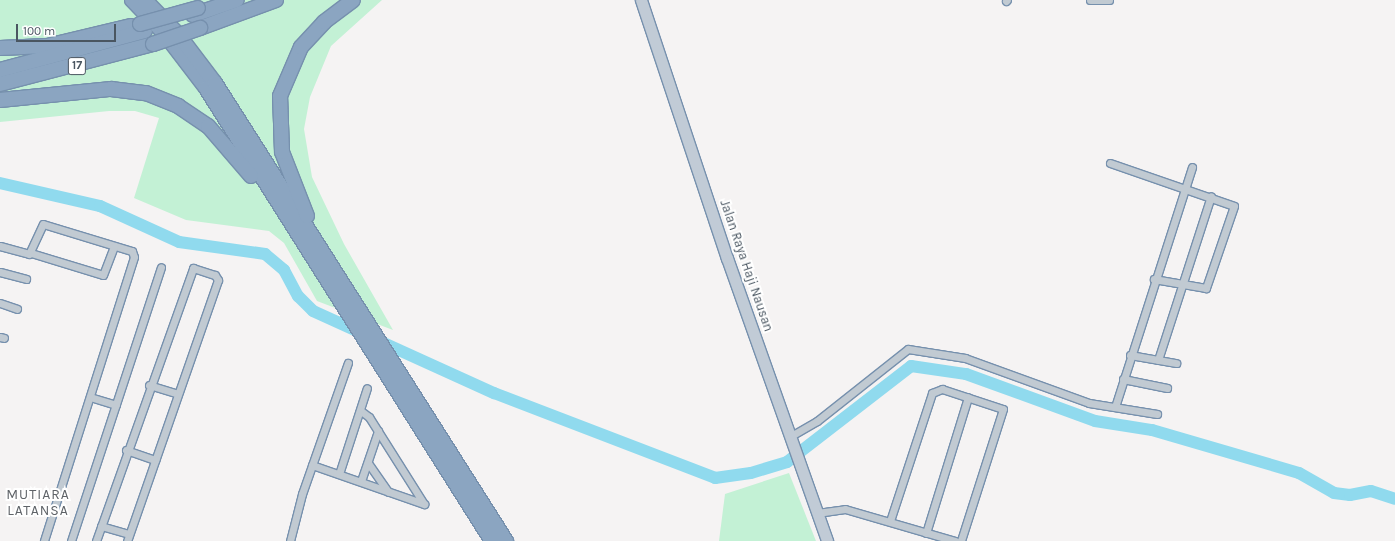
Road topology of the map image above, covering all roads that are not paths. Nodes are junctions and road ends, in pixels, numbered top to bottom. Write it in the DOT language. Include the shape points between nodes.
graph roads {
  1 [pos="132,0"];
  2 [pos="144,0"];
  3 [pos="223,0"];
  4 [pos="237,0"];
  5 [pos="276,0"];
  6 [pos="353,0"];
  7 [pos="641,0"];
  8 [pos="1090,0"];
  9 [pos="1109,0"];
  10 [pos="0,48"];
  11 [pos="0,70"];
  12 [pos="0,84"];
  13 [pos="0,100"];
  14 [pos="1110,163"];
  15 [pos="1192,167"];
  16 [pos="1185,187"];
  17 [pos="1211,196"];
  18 [pos="303,243"];
  19 [pos="0,246"];
  20 [pos="114,246"];
  21 [pos="31,253"];
  22 [pos="161,267"];
  23 [pos="0,272"];
  24 [pos="1154,279"];
  25 [pos="26,280"];
  26 [pos="343,286"];
  27 [pos="1181,286"];
  28 [pos="0,303"];
  29 [pos="17,309"];
  30 [pos="1130,355"];
  31 [pos="1158,360"];
  32 [pos="348,363"];
  33 [pos="1176,364"];
  34 [pos="1123,379"];
  35 [pos="149,385"];
  36 [pos="367,388"];
  37 [pos="1167,388"];
  38 [pos="178,394"];
  39 [pos="90,397"];
  40 [pos="968,397"];
  41 [pos="116,405"];
  42 [pos="1115,407"];
  43 [pos="361,411"];
  44 [pos="1157,414"];
  45 [pos="378,431"];
  46 [pos="792,439"];
  47 [pos="126,450"];
  48 [pos="155,460"];
  49 [pos="368,463"];
  50 [pos="312,465"];
  51 [pos="339,474"];
  52 [pos="361,482"];
  53 [pos="467,491"];
  54 [pos="388,492"];
  55 [pos="817,513"];
  56 [pos="890,521"];
  57 [pos="101,526"];
  58 [pos="926,533"];
  59 [pos="128,537"];
  60 [pos="44,541"];
  61 [pos="71,541"];
  62 [pos="96,541"];
  63 [pos="290,541"];
  64 [pos="492,541"];
  65 [pos="506,541"];
  66 [pos="827,541"];
  67 [pos="955,541"];
  68 [pos="961,541"];
  1 -- 18 [label="highway, bridge" via="164,33 206,88"];
  2 -- 26 [label="highway, bridge" via="201,63"];
  3 -- 10 [label="highway, bridge" via="78,39 23,49"];
  4 -- 11 [label="highway, 17" via="110,42"];
  5 -- 12 [label="highway, 17, bridge" via="127,52"];
  6 -- 26 [label="highway" via="324,22 301,47 284,79 278,113 282,152 293,185"];
  7 -- 46 [label="main road, Jalan Raya Haji Nausan" via="727,258"];
  8 -- 9 [label="street"];
  13 -- 18 [label="highway" via="111,90 146,93 168,101 194,116 223,141"];
  14 -- 16 [label="street"];
  15 -- 16 [label="street"];
  16 -- 17 [label="street"];
  16 -- 24 [label="street"];
  17 -- 27 [label="street"];
  17 -- 27 [label="street" via="1232,203 1232,213 1207,287 1203,290"];
  18 -- 53 [label="highway"];
  19 -- 21 [label="street"];
  20 -- 21 [label="street" via="43,224"];
  20 -- 21 [label="street" via="103,275"];
  20 -- 39 [label="street" via="132,251 134,257"];
  22 -- 41 [label="street"];
  23 -- 25 [label="street"];
  24 -- 27 [label="street"];
  24 -- 30 [label="street"];
  26 -- 53 [label="highway"];
  27 -- 31 [label="street"];
  28 -- 29 [label="street"];
  30 -- 31 [label="street"];
  30 -- 34 [label="street"];
  31 -- 33 [label="street"];
  32 -- 50 [label="street"];
  34 -- 37 [label="street"];
  34 -- 42 [label="street"];
  35 -- 38 [label="street"];
  35 -- 38 [label="street" via="193,268 218,280"];
  35 -- 47 [label="street"];
  36 -- 43 [label="street"];
  38 -- 48 [label="street"];
  39 -- 41 [label="street"];
  39 -- 60 [label="street"];
  40 -- 56 [label="street" via="942,389 932,393"];
  40 -- 58 [label="street"];
  40 -- 68 [label="street" via="1003,409"];
  41 -- 61 [label="street"];
  42 -- 44 [label="street"];
  42 -- 46 [label="street" via="1089,403 965,358 908,349"];
  43 -- 45 [label="street"];
  43 -- 51 [label="street"];
  45 -- 49 [label="street"];
  45 -- 54 [label="street" via="424,503"];
  46 -- 55 [label="main road, Jalan Raya Haji Nausan"];
  47 -- 48 [label="street"];
  47 -- 57 [label="street"];
  48 -- 59 [label="street"];
  49 -- 52 [label="street"];
  49 -- 54 [label="street"];
  50 -- 51 [label="street"];
  50 -- 63 [label="street"];
  51 -- 52 [label="street"];
  52 -- 54 [label="street"];
  53 -- 64 [label="highway"];
  53 -- 65 [label="highway"];
  55 -- 56 [label="street" via="845,510"];
  55 -- 66 [label="main road, Jalan Raya Haji Nausan"];
  56 -- 58 [label="street"];
  57 -- 59 [label="street"];
  57 -- 62 [label="street"];
  58 -- 67 [label="street"];
}
